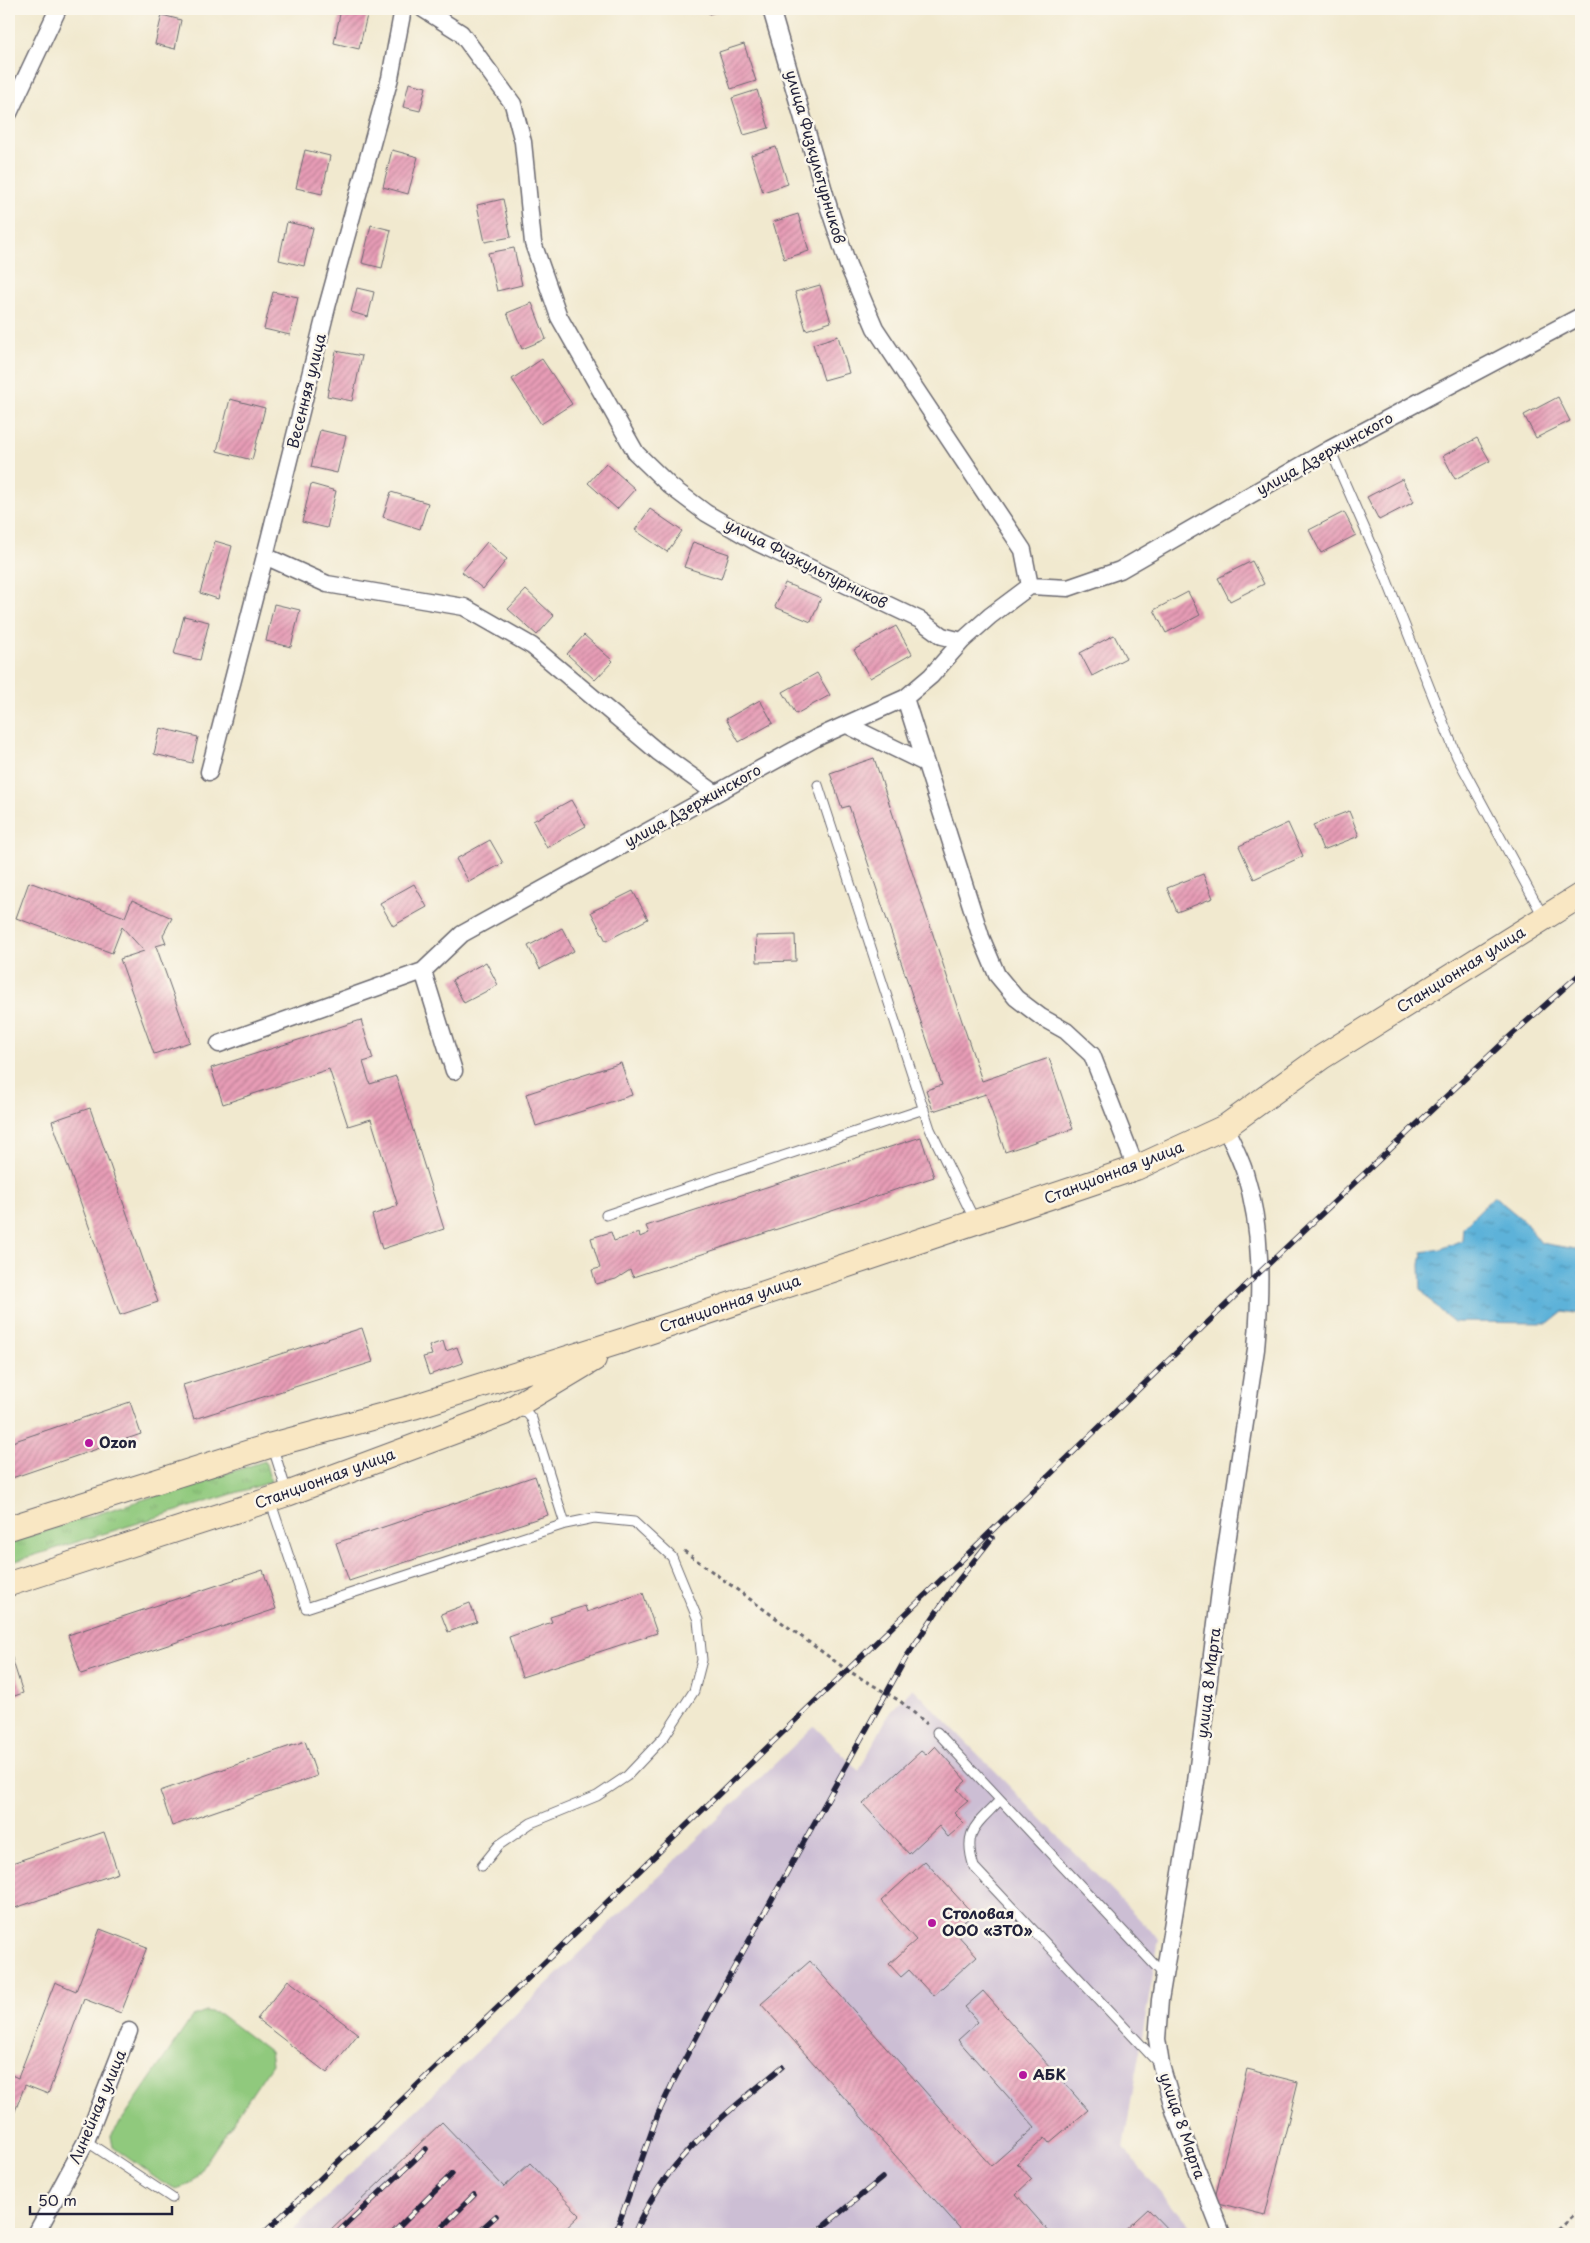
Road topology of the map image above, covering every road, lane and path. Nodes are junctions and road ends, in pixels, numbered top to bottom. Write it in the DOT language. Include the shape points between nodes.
graph roads {
  1 [pos="58,9"];
  2 [pos="403,9"];
  3 [pos="423,9"];
  4 [pos="772,9"];
  5 [pos="9,113"];
  6 [pos="1581,316"];
  7 [pos="1330,449"];
  8 [pos="265,556"];
  9 [pos="1030,586"];
  10 [pos="942,636"];
  11 [pos="962,641"];
  12 [pos="942,663"];
  13 [pos="905,698"];
  14 [pos="847,725"];
  15 [pos="925,764"];
  16 [pos="209,772"];
  17 [pos="818,785"];
  18 [pos="715,793"];
  19 [pos="1581,895"];
  20 [pos="1544,918"];
  21 [pos="423,971"];
  22 [pos="220,1044"];
  23 [pos="454,1071"];
  24 [pos="924,1109"];
  25 [pos="1225,1126"];
  26 [pos="1136,1168"];
  27 [pos="606,1215"];
  28 [pos="976,1223"];
  29 [pos="625,1340"];
  30 [pos="504,1413"];
  31 [pos="272,1445"];
  32 [pos="279,1497"];
  33 [pos="565,1524"];
  34 [pos="9,1528"];
  35 [pos="680,1548"];
  36 [pos="9,1584"];
  37 [pos="937,1732"];
  38 [pos="1000,1800"];
  39 [pos="482,1866"];
  40 [pos="1165,1975"];
  41 [pos="129,2031"];
  42 [pos="1161,2065"];
  43 [pos="86,2141"];
  44 [pos="172,2198"];
  45 [pos="1581,2208"];
  46 [pos="36,2234"];
  47 [pos="1222,2234"];
  48 [pos="1552,2234"];
  1 -- 5 [label="street"];
  2 -- 8 [label="street, Весенняя улица" via="390,78 327,307"];
  3 -- 10 [label="street, улица Физкультурников" via="461,33 513,104 523,142 533,243 559,317 636,452 670,486 706,513 758,543 920,620"];
  4 -- 9 [label="street, улица Физкультурников" via="828,208 875,328 1023,550"];
  6 -- 7 [label="street, улица Дзержинского"];
  7 -- 9 [label="street, улица Дзержинского" via="1120,570 1068,588"];
  7 -- 20 [label="lane" via="1382,568 1457,757"];
  8 -- 16 [label="street, Весенняя улица"];
  8 -- 18 [label="street" via="327,584 464,607 532,646 658,752"];
  9 -- 11 [label="street"];
  10 -- 11 [label="street, улица Физкультурников"];
  10 -- 12 [label="street"];
  11 -- 12 [label="street, улица Дзержинского"];
  12 -- 13 [label="street, улица Дзержинского" via="932,676"];
  13 -- 14 [label="street, улица Дзержинского"];
  13 -- 15 [label="street"];
  14 -- 15 [label="street"];
  14 -- 18 [label="street, улица Дзержинского" via="816,738"];
  15 -- 26 [label="street" via="981,937 998,975 1016,998 1066,1031 1092,1055"];
  17 -- 24 [label="lane"];
  18 -- 21 [label="street, улица Дзержинского" via="462,934"];
  19 -- 20 [label="street, Станционная улица"];
  20 -- 25 [label="street, Станционная улица" via="1322,1057"];
  21 -- 22 [label="street"];
  21 -- 23 [label="street"];
  24 -- 27 [label="lane"];
  24 -- 28 [label="lane" via="930,1129"];
  25 -- 26 [label="street, Станционная улица"];
  25 -- 40 [label="street, улица 8 Марта" via="1246,1174 1256,1220 1260,1247 1259,1311 1204,1724"];
  26 -- 28 [label="street, Станционная улица"];
  28 -- 29 [label="street, Станционная улица"];
  29 -- 30 [label="street, Станционная улица"];
  29 -- 31 [label="street, Станционная улица" via="413,1406"];
  30 -- 32 [label="street, Станционная улица"];
  30 -- 33 [label="lane" via="519,1411 532,1419"];
  31 -- 32 [label="lane"];
  31 -- 34 [label="street, Станционная улица"];
  32 -- 33 [label="lane" via="306,1608"];
  32 -- 36 [label="street, Станционная улица"];
  33 -- 39 [label="lane" via="594,1518 634,1522 672,1557 698,1620 702,1660 689,1699 664,1737 627,1776 597,1796 531,1823 499,1846"];
  35 -- 37 [label="path" via="848,1670 900,1701"];
  37 -- 38 [label="lane"];
  38 -- 40 [label="lane"];
  38 -- 42 [label="lane" via="970,1834 968,1845 974,1866"];
  40 -- 42 [label="street, улица 8 Марта" via="1157,2039"];
  41 -- 43 [label="street, Линейная улица"];
  42 -- 47 [label="street, улица 8 Марта" via="1175,2114"];
  43 -- 44 [label="lane"];
  43 -- 46 [label="street, Линейная улица"];
  45 -- 48 [label="path"];
}
